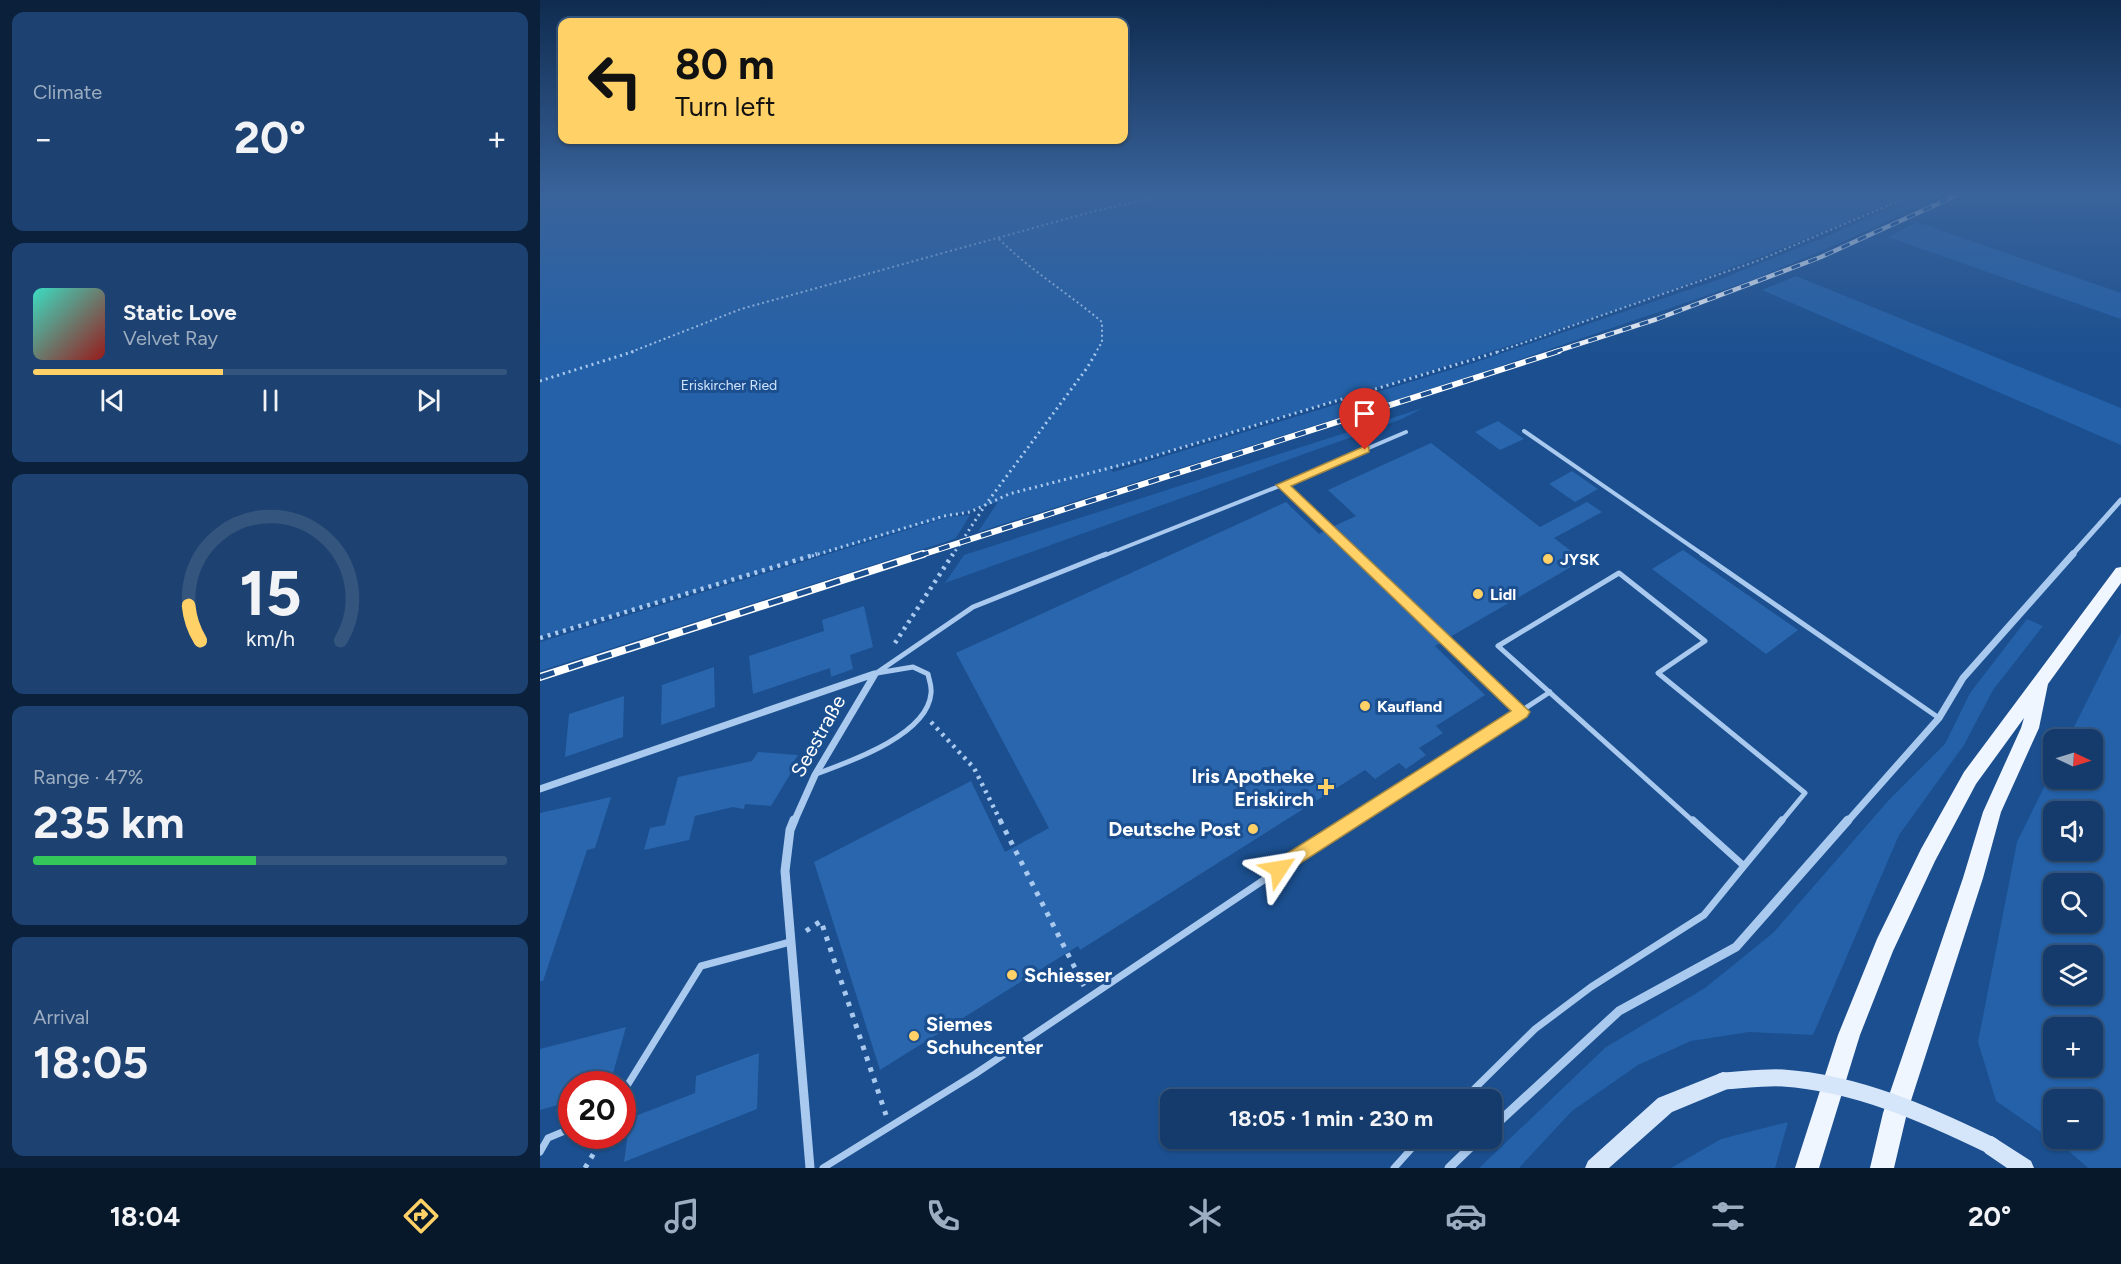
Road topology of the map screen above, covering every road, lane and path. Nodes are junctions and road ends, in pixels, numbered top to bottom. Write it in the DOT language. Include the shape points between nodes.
graph roads {
  1 [pos="957,250"];
  2 [pos="1010,250"];
  3 [pos="1784,250"];
  4 [pos="540,381"];
  5 [pos="1524,431"];
  6 [pos="1406,432"];
  7 [pos="1282,485"];
  8 [pos="2121,500"];
  9 [pos="986,504"];
  10 [pos="2121,572"];
  11 [pos="540,638"];
  12 [pos="874,674"];
  13 [pos="2042,677"];
  14 [pos="1550,693"];
  15 [pos="1522,712"];
  16 [pos="923,713"];
  17 [pos="1939,718"];
  18 [pos="815,775"];
  19 [pos="540,789"];
  20 [pos="1745,867"];
  21 [pos="790,942"];
  22 [pos="1089,995"];
  23 [pos="636,1071"];
  24 [pos="1474,1089"];
  25 [pos="1502,1119"];
  26 [pos="890,1128"];
  27 [pos="558,1134"];
  28 [pos="596,1149"];
  29 [pos="1411,1149"];
  30 [pos="1469,1149"];
  31 [pos="540,1152"];
  32 [pos="585,1168"];
  33 [pos="810,1168"];
  34 [pos="823,1168"];
  35 [pos="1394,1168"];
  36 [pos="1449,1168"];
  37 [pos="1595,1168"];
  38 [pos="1807,1168"];
  39 [pos="1882,1168"];
  40 [pos="2024,1168"];
  1 -- 4 [label="path" via="741,309 626,354"];
  2 -- 9 [label="path" via="1102,322 1102,342"];
  3 -- 9 [label="path" via="1470,361 1144,459 1009,494"];
  5 -- 17 [label="lane"];
  6 -- 7 [label="lane"];
  7 -- 12 [label="lane" via="973,607"];
  7 -- 15 [label="lane"];
  8 -- 17 [label="street" via="1963,678"];
  9 -- 11 [label="path" via="970,512 944,516"];
  9 -- 12 [label="path"];
  10 -- 13 [label="main road"];
  12 -- 16 [label="lane" via="913,667 928,674 932,695"];
  12 -- 18 [label="street, Seestraße"];
  12 -- 19 [label="street, Seestraße"];
  13 -- 38 [label="main road" via="1970,778 1884,946 1849,1035"];
  13 -- 39 [label="main road" via="2030,728 1992,812 1895,1113"];
  14 -- 15 [label="lane"];
  14 -- 20 [label="lane"];
  14 -- 20 [label="lane" via="1498,646 1619,573 1705,640 1658,673 1805,793"];
  15 -- 22 [label="lane"];
  16 -- 18 [label="lane" via="903,734 854,761"];
  16 -- 22 [label="path" via="974,768"];
  17 -- 25 [label="street" via="1736,947 1619,1011"];
  18 -- 21 [label="street, Seestraße" via="790,830 785,871"];
  20 -- 24 [label="lane" via="1704,915 1591,987 1535,1029"];
  21 -- 23 [label="lane" via="701,966"];
  21 -- 26 [label="path" via="821,921"];
  21 -- 33 [label="street, Seestraße"];
  22 -- 26 [label="lane"];
  26 -- 34 [label="lane"];
  27 -- 31 [label="lane" via="548,1138"];
  28 -- 32 [label="path"];
  29 -- 35 [label="lane"];
  30 -- 36 [label="street"];
  37 -- 40 [label="street, bridge" via="1665,1105 1724,1082 1781,1078 1833,1084 1887,1099 1992,1146"];
}
